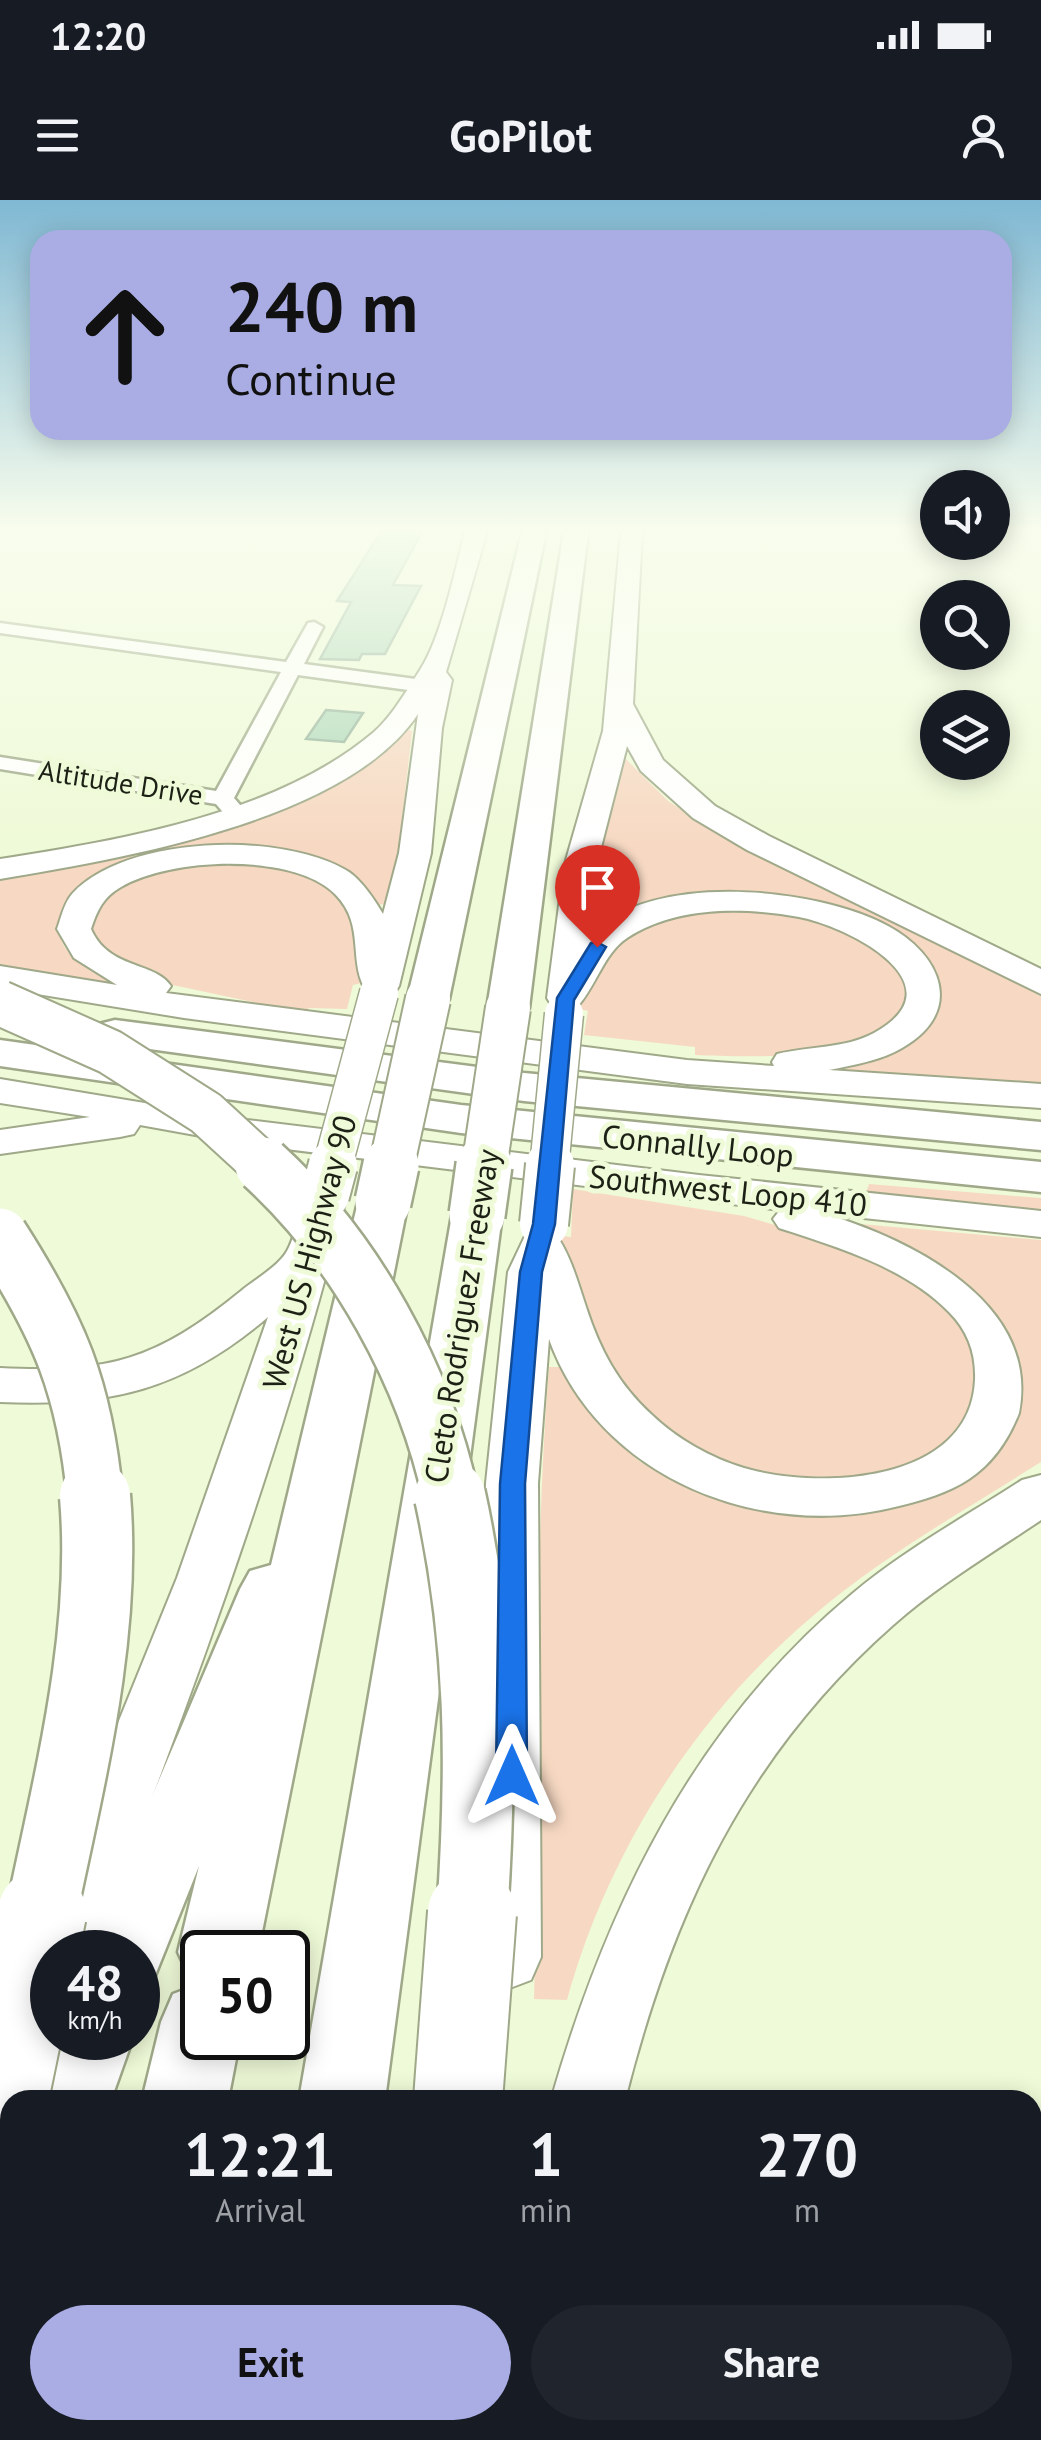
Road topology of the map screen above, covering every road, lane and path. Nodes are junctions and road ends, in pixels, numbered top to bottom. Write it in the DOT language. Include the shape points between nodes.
graph roads {
  1 [pos="64,637"];
  2 [pos="308,637"];
  3 [pos="444,637"];
  4 [pos="510,637"];
  5 [pos="561,637"];
  6 [pos="625,637"];
  7 [pos="292,667"];
  8 [pos="428,679"];
  9 [pos="620,705"];
  10 [pos="0,763"];
  11 [pos="229,805"];
  12 [pos="0,869"];
  13 [pos="0,977"];
  14 [pos="1041,982"];
  15 [pos="380,989"];
  16 [pos="0,1003"];
  17 [pos="565,1006"];
  18 [pos="248,1013"];
  19 [pos="0,1015"];
  20 [pos="0,1053"];
  21 [pos="622,1061"];
  22 [pos="0,1091"];
  23 [pos="1041,1096"];
  24 [pos="245,1132"];
  25 [pos="1041,1136"];
  26 [pos="0,1142"];
  27 [pos="1041,1177"];
  28 [pos="700,1188"];
  29 [pos="1041,1224"];
  30 [pos="542,1235"];
  31 [pos="0,1236"];
  32 [pos="310,1257"];
  33 [pos="0,1384"];
  34 [pos="319,1493"];
  35 [pos="1041,1494"];
  36 [pos="68,1930"];
  37 [pos="135,1930"];
  38 [pos="223,1930"];
  39 [pos="30,2024"];
  40 [pos="83,2060"];
  41 [pos="194,2060"];
  42 [pos="4,2090"];
  43 [pos="5,2090"];
  44 [pos="72,2090"];
  45 [pos="188,2090"];
  46 [pos="344,2090"];
  47 [pos="459,2090"];
  48 [pos="500,2090"];
  49 [pos="591,2090"];
  1 -- 7 [label="street"];
  2 -- 7 [label="street"];
  3 -- 8 [label="main road, West US Highway 90"];
  4 -- 34 [label="highway, bridge"];
  5 -- 46 [label="highway, Cleto Rodriguez Freeway, bridge"];
  6 -- 9 [label="main road"];
  7 -- 8 [label="street"];
  7 -- 11 [label="street"];
  8 -- 11 [label="main road" via="405,715 373,746 309,782"];
  8 -- 15 [label="main road, West US Highway 90" via="439,680 414,853"];
  9 -- 14 [label="main road" via="647,759 704,812"];
  9 -- 17 [label="main road" via="580,867"];
  10 -- 11 [label="street, Altitude Drive"];
  11 -- 12 [label="main road" via="146,840"];
  13 -- 18 [label="main road"];
  15 -- 18 [label="main road" via="372,972 373,932 356,898 330,874 290,859 233,854 164,861 114,880 80,908 74,933 99,961 147,984"];
  15 -- 32 [label="main road, West US Highway 90, bridge"];
  16 -- 47 [label="highway, bridge" via="76,1034 150,1076 267,1165 366,1288 424,1402 460,1534 478,1685"];
  17 -- 21 [label="main road" via="593,953 613,932 656,912 722,902 790,906 857,925 900,950 922,981 923,998 912,1020 858,1052 779,1062"];
  17 -- 30 [label="main road, bridge"];
  18 -- 21 [label="main road"];
  19 -- 25 [label="highway, Connally Loop" via="524,1087"];
  20 -- 27 [label="highway, Connally Loop" via="510,1125"];
  21 -- 23 [label="main road" via="753,1078"];
  22 -- 24 [label="main road, Southwest Loop 410"];
  24 -- 26 [label="main road" via="104,1126"];
  24 -- 28 [label="main road, Southwest Loop 410"];
  28 -- 29 [label="main road, Southwest Loop 410"];
  28 -- 30 [label="main road" via="893,1254 967,1303 995,1347 1001,1378 990,1423 971,1450 912,1484 831,1498 761,1493 694,1470 640,1434 590,1377 569,1335"];
  30 -- 48 [label="main road" via="531,1272 512,1484 511,1807"];
  31 -- 43 [label="highway, bridge" via="46,1308 74,1376 93,1458 99,1552 80,1719"];
  32 -- 33 [label="main road" via="214,1339 167,1365 114,1384 56,1390"];
  32 -- 36 [label="main road, West US Highway 90" via="230,1514"];
  34 -- 37 [label="highway" via="254,1629"];
  34 -- 38 [label="highway"];
  35 -- 49 [label="main road" via="856,1623 780,1700 733,1761 646,1920"];
  39 -- 42 [label="main road"];
  40 -- 44 [label="highway"];
  41 -- 45 [label="highway"];
}
